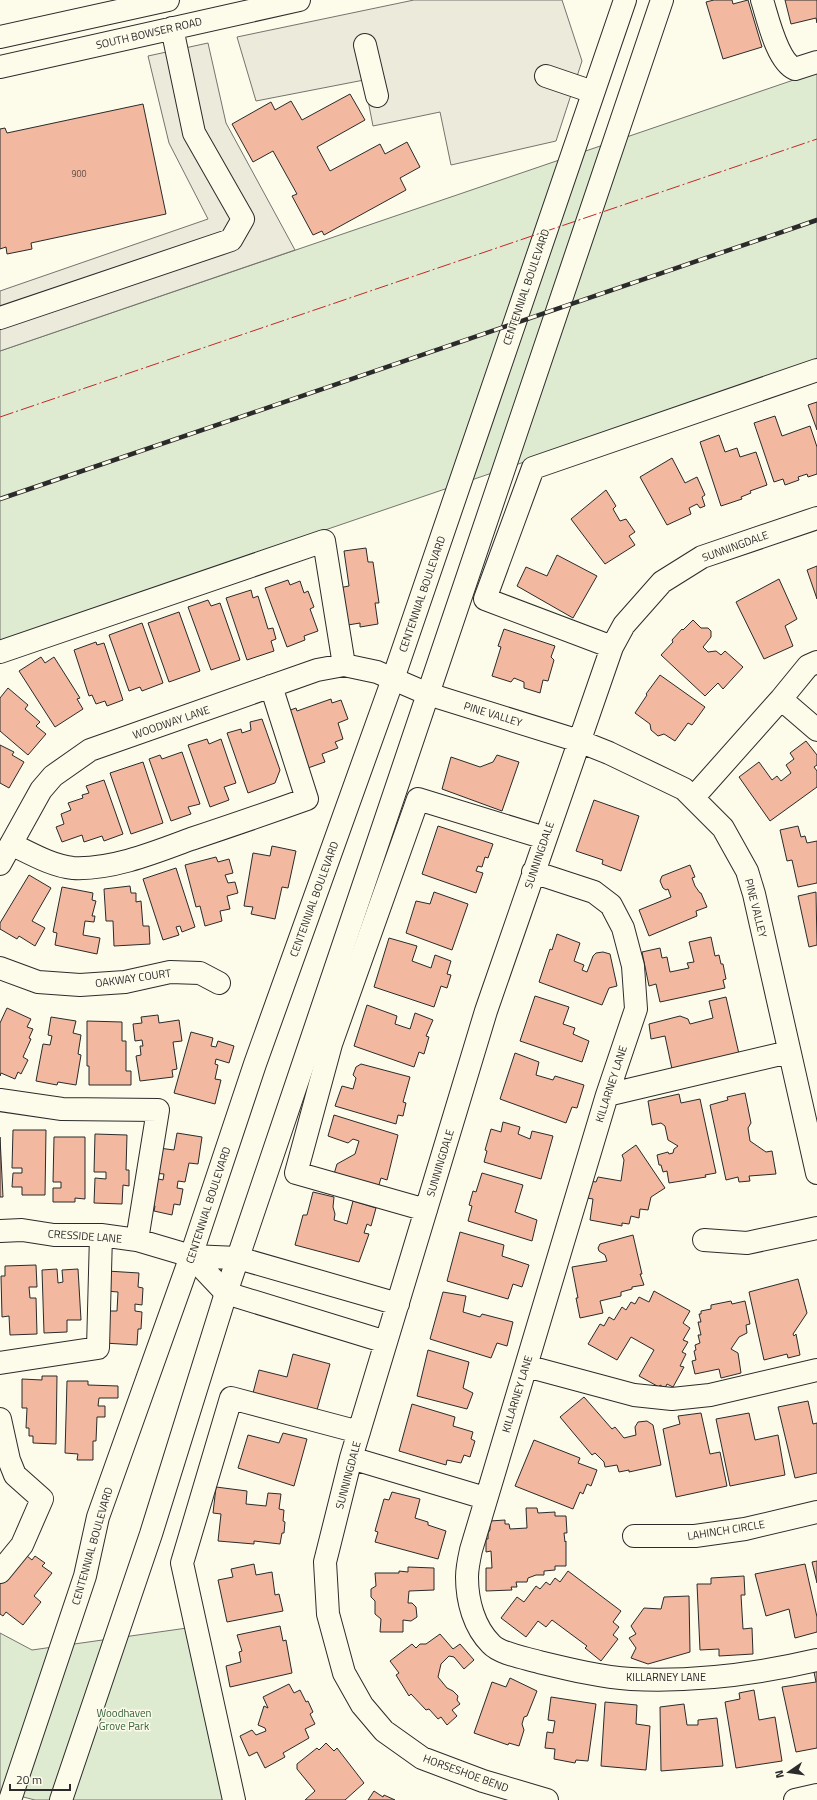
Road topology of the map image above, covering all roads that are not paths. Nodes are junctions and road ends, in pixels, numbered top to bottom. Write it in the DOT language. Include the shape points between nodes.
graph roads {
  1 [pos="168,0"];
  2 [pos="625,0"];
  3 [pos="662,0"];
  4 [pos="762,0"];
  5 [pos="290,1"];
  6 [pos="136,4"];
  7 [pos="172,28"];
  8 [pos="0,38"];
  9 [pos="365,45"];
  10 [pos="1,62"];
  11 [pos="817,62"];
  12 [pos="546,76"];
  13 [pos="594,92"];
  14 [pos="377,96"];
  15 [pos="0,318"];
  16 [pos="817,370"];
  17 [pos="817,518"];
  18 [pos="612,647"];
  19 [pos="0,652"];
  20 [pos="817,662"];
  21 [pos="344,666"];
  22 [pos="393,679"];
  23 [pos="271,686"];
  24 [pos="428,694"];
  25 [pos="781,699"];
  26 [pos="817,730"];
  27 [pos="579,741"];
  28 [pos="693,798"];
  29 [pos="545,838"];
  30 [pos="11,844"];
  31 [pos="0,864"];
  32 [pos="533,872"];
  33 [pos="0,968"];
  34 [pos="219,983"];
  35 [pos="789,1052"];
  36 [pos="607,1095"];
  37 [pos="0,1100"];
  38 [pos="817,1174"];
  39 [pos="426,1210"];
  40 [pos="817,1228"];
  41 [pos="0,1232"];
  42 [pos="101,1235"];
  43 [pos="137,1240"];
  44 [pos="704,1240"];
  45 [pos="191,1256"];
  46 [pos="238,1258"];
  47 [pos="226,1293"];
  48 [pos="398,1304"];
  49 [pos="386,1342"];
  50 [pos="0,1363"];
  51 [pos="526,1366"];
  52 [pos="817,1370"];
  53 [pos="0,1419"];
  54 [pos="359,1432"];
  55 [pos="351,1458"];
  56 [pos="485,1498"];
  57 [pos="817,1512"];
  58 [pos="634,1536"];
  59 [pos="325,1562"];
  60 [pos="0,1572"];
  61 [pos="817,1660"];
  62 [pos="817,1795"];
  63 [pos="10,1800"];
  64 [pos="61,1800"];
  65 [pos="234,1800"];
  66 [pos="547,1800"];
  67 [pos="795,1800"];
  1 -- 6 [label="street"];
  2 -- 13 [label="street, CENTENNIAL BOULEVARD"];
  3 -- 24 [label="street"];
  4 -- 11 [label="street" via="779,50 788,66 795,69"];
  5 -- 7 [label="street, SOUTH BOWSER ROAD"];
  6 -- 8 [label="street"];
  7 -- 10 [label="street, SOUTH BOWSER ROAD"];
  7 -- 15 [label="street" via="194,133 243,219 231,240"];
  9 -- 14 [label="street"];
  12 -- 13 [label="street"];
  13 -- 22 [label="street, CENTENNIAL BOULEVARD"];
  16 -- 18 [label="street" via="533,468 485,599"];
  17 -- 18 [label="street, SUNNINGDALE" via="702,557 662,582 624,625"];
  18 -- 27 [label="street, SUNNINGDALE"];
  19 -- 21 [label="street" via="324,541"];
  20 -- 25 [label="street" via="808,666"];
  21 -- 22 [label="street, WOODWAY LANE" via="377,672"];
  21 -- 23 [label="street, WOODWAY LANE" via="317,670"];
  22 -- 24 [label="street, PINE VALLEY"];
  22 -- 45 [label="street, CENTENNIAL BOULEVARD" via="255,1064"];
  23 -- 30 [label="street, WOODWAY LANE" via="90,750 53,776 41,790"];
  23 -- 30 [label="street" via="307,799 151,853 92,867 73,868 54,864"];
  24 -- 27 [label="street, PINE VALLEY"];
  24 -- 46 [label="street"];
  25 -- 26 [label="street"];
  25 -- 28 [label="street"];
  27 -- 28 [label="street, PINE VALLEY" via="684,789"];
  27 -- 29 [label="street, SUNNINGDALE"];
  28 -- 35 [label="street, PINE VALLEY" via="724,828 747,871"];
  29 -- 32 [label="street, SUNNINGDALE"];
  29 -- 39 [label="street" via="418,799 330,1044 296,1173"];
  30 -- 31 [label="street, WOODWAY LANE"];
  32 -- 36 [label="street, KILLARNEY LANE" via="594,892 611,905 623,928 633,966 636,1009"];
  32 -- 39 [label="street, SUNNINGDALE" via="486,1011"];
  33 -- 34 [label="street, OAKWAY COURT" via="38,982 80,986 126,982 170,972 200,973"];
  35 -- 36 [label="street"];
  35 -- 38 [label="street, PINE VALLEY"];
  36 -- 51 [label="street, KILLARNEY LANE"];
  37 -- 43 [label="street" via="62,1109 158,1110"];
  39 -- 48 [label="street, SUNNINGDALE"];
  40 -- 44 [label="street" via="747,1243"];
  41 -- 42 [label="street, CRESSIDE LANE" via="22,1230 54,1235"];
  42 -- 43 [label="street, CRESSIDE LANE"];
  42 -- 50 [label="street" via="98,1348"];
  43 -- 45 [label="street, CRESSIDE LANE"];
  45 -- 46 [label="street, CRESSIDE LANE"];
  45 -- 47 [label="street"];
  45 -- 63 [label="street, CENTENNIAL BOULEVARD" via="98,1517 85,1576"];
  46 -- 47 [label="street"];
  46 -- 48 [label="street"];
  47 -- 49 [label="street"];
  47 -- 64 [label="street" via="151,1534"];
  48 -- 49 [label="street, SUNNINGDALE"];
  49 -- 54 [label="street, SUNNINGDALE"];
  51 -- 52 [label="street" via="634,1395 672,1399 710,1395"];
  51 -- 56 [label="street, KILLARNEY LANE"];
  53 -- 60 [label="street" via="15,1475 42,1499 22,1545"];
  54 -- 55 [label="street, SUNNINGDALE"];
  54 -- 65 [label="street" via="231,1398 182,1563"];
  55 -- 56 [label="street"];
  55 -- 59 [label="street, SUNNINGDALE"];
  56 -- 61 [label="street, KILLARNEY LANE" via="470,1550 467,1577 471,1606 478,1629 492,1646 513,1655 570,1670 630,1679 708,1678"];
  57 -- 58 [label="street, LAHINCH CIRCLE" via="745,1529 695,1536"];
  59 -- 66 [label="street, HORSESHOE BEND" via="328,1614 344,1673 362,1705 384,1731 422,1758 483,1781"];
  62 -- 67 [label="street"];
}
